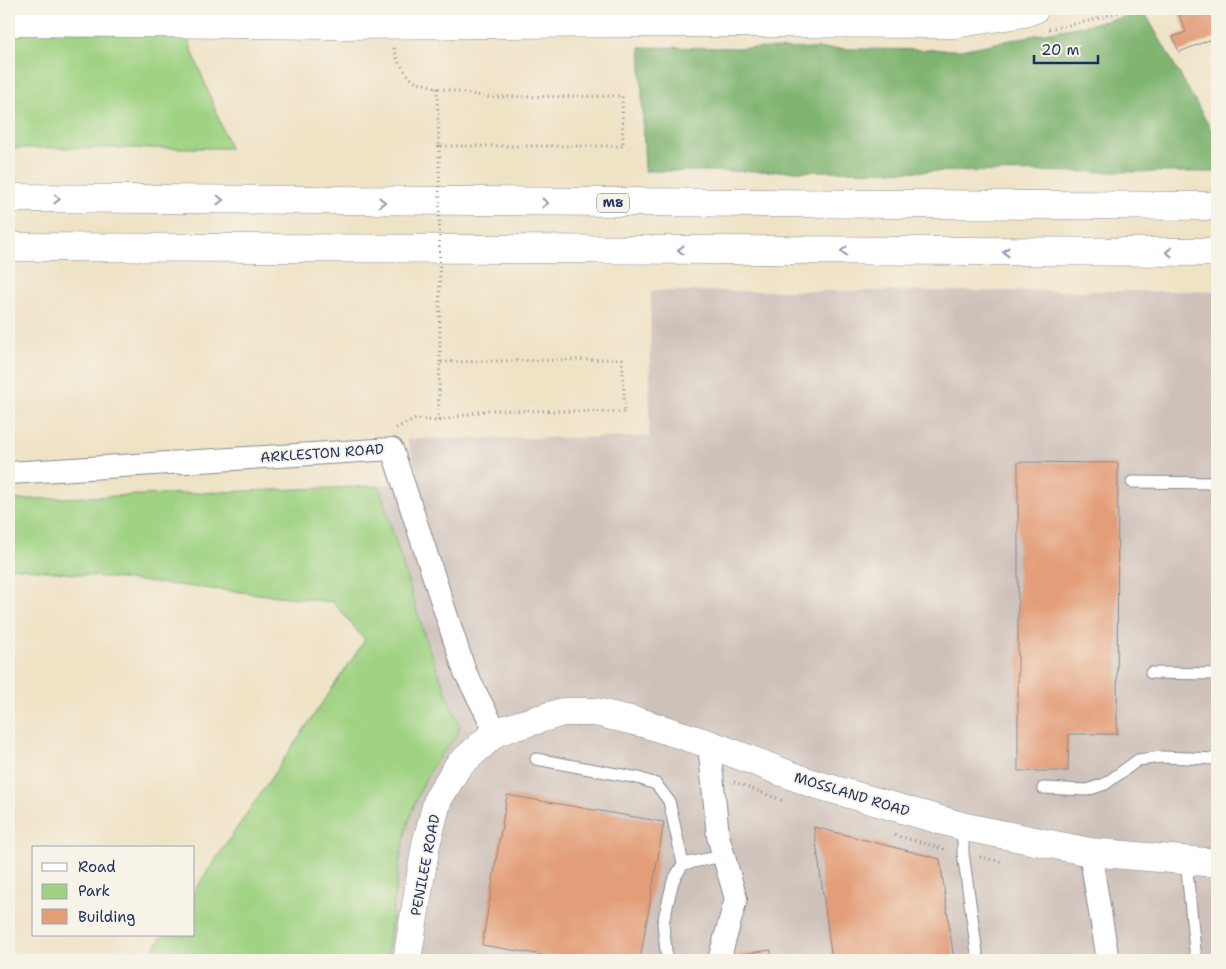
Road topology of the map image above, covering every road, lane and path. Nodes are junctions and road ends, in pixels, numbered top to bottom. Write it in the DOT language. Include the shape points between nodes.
graph roads {
  1 [pos="1027,10"];
  2 [pos="150,16"];
  3 [pos="9,22"];
  4 [pos="386,47"];
  5 [pos="437,88"];
  6 [pos="439,146"];
  7 [pos="9,198"];
  8 [pos="1217,206"];
  9 [pos="9,247"];
  10 [pos="1217,252"];
  11 [pos="440,362"];
  12 [pos="438,421"];
  13 [pos="392,449"];
  14 [pos="9,473"];
  15 [pos="1132,482"];
  16 [pos="1217,483"];
  17 [pos="1151,674"];
  18 [pos="1217,674"];
  19 [pos="496,732"];
  20 [pos="709,744"];
  21 [pos="536,759"];
  22 [pos="1217,759"];
  23 [pos="1043,788"];
  24 [pos="963,826"];
  25 [pos="1090,852"];
  26 [pos="723,856"];
  27 [pos="1186,861"];
  28 [pos="1217,863"];
  29 [pos="683,864"];
  30 [pos="408,960"];
  31 [pos="667,960"];
  32 [pos="719,960"];
  33 [pos="978,960"];
  34 [pos="1108,960"];
  35 [pos="1196,960"];
  1 -- 2 [label="main road" via="955,24"];
  2 -- 3 [label="main road"];
  4 -- 5 [label="path" via="394,48 399,63 412,80"];
  5 -- 6 [label="path"];
  5 -- 6 [label="path" via="488,97 622,96 622,146"];
  6 -- 11 [label="path, bridge"];
  7 -- 8 [label="main road, M8, one-way"];
  10 -- 9 [label="main road, one-way"];
  11 -- 12 [label="path"];
  11 -- 12 [label="path" via="622,360 625,412 488,410"];
  12 -- 13 [label="path" via="416,419 396,426"];
  13 -- 14 [label="street, ARKLESTON ROAD"];
  13 -- 19 [label="street, ARKLESTON ROAD" via="465,672"];
  15 -- 16 [label="lane"];
  17 -- 18 [label="lane"];
  19 -- 20 [label="main road, MOSSLAND ROAD" via="563,712 594,712 643,723"];
  19 -- 30 [label="main road, PENILEE ROAD" via="458,766 438,799 426,844"];
  20 -- 24 [label="main road, MOSSLAND ROAD" via="811,783"];
  20 -- 26 [label="street"];
  21 -- 29 [label="lane" via="656,784 669,801"];
  22 -- 23 [label="lane" via="1162,757 1138,760 1105,784 1087,790"];
  24 -- 25 [label="main road, MOSSLAND ROAD"];
  24 -- 33 [label="lane" via="963,853"];
  25 -- 27 [label="main road, MOSSLAND ROAD"];
  25 -- 34 [label="street"];
  26 -- 29 [label="lane"];
  26 -- 32 [label="street" via="736,900"];
  27 -- 28 [label="main road, MOSSLAND ROAD"];
  27 -- 35 [label="lane"];
  29 -- 31 [label="lane" via="673,881 663,923"];
}
